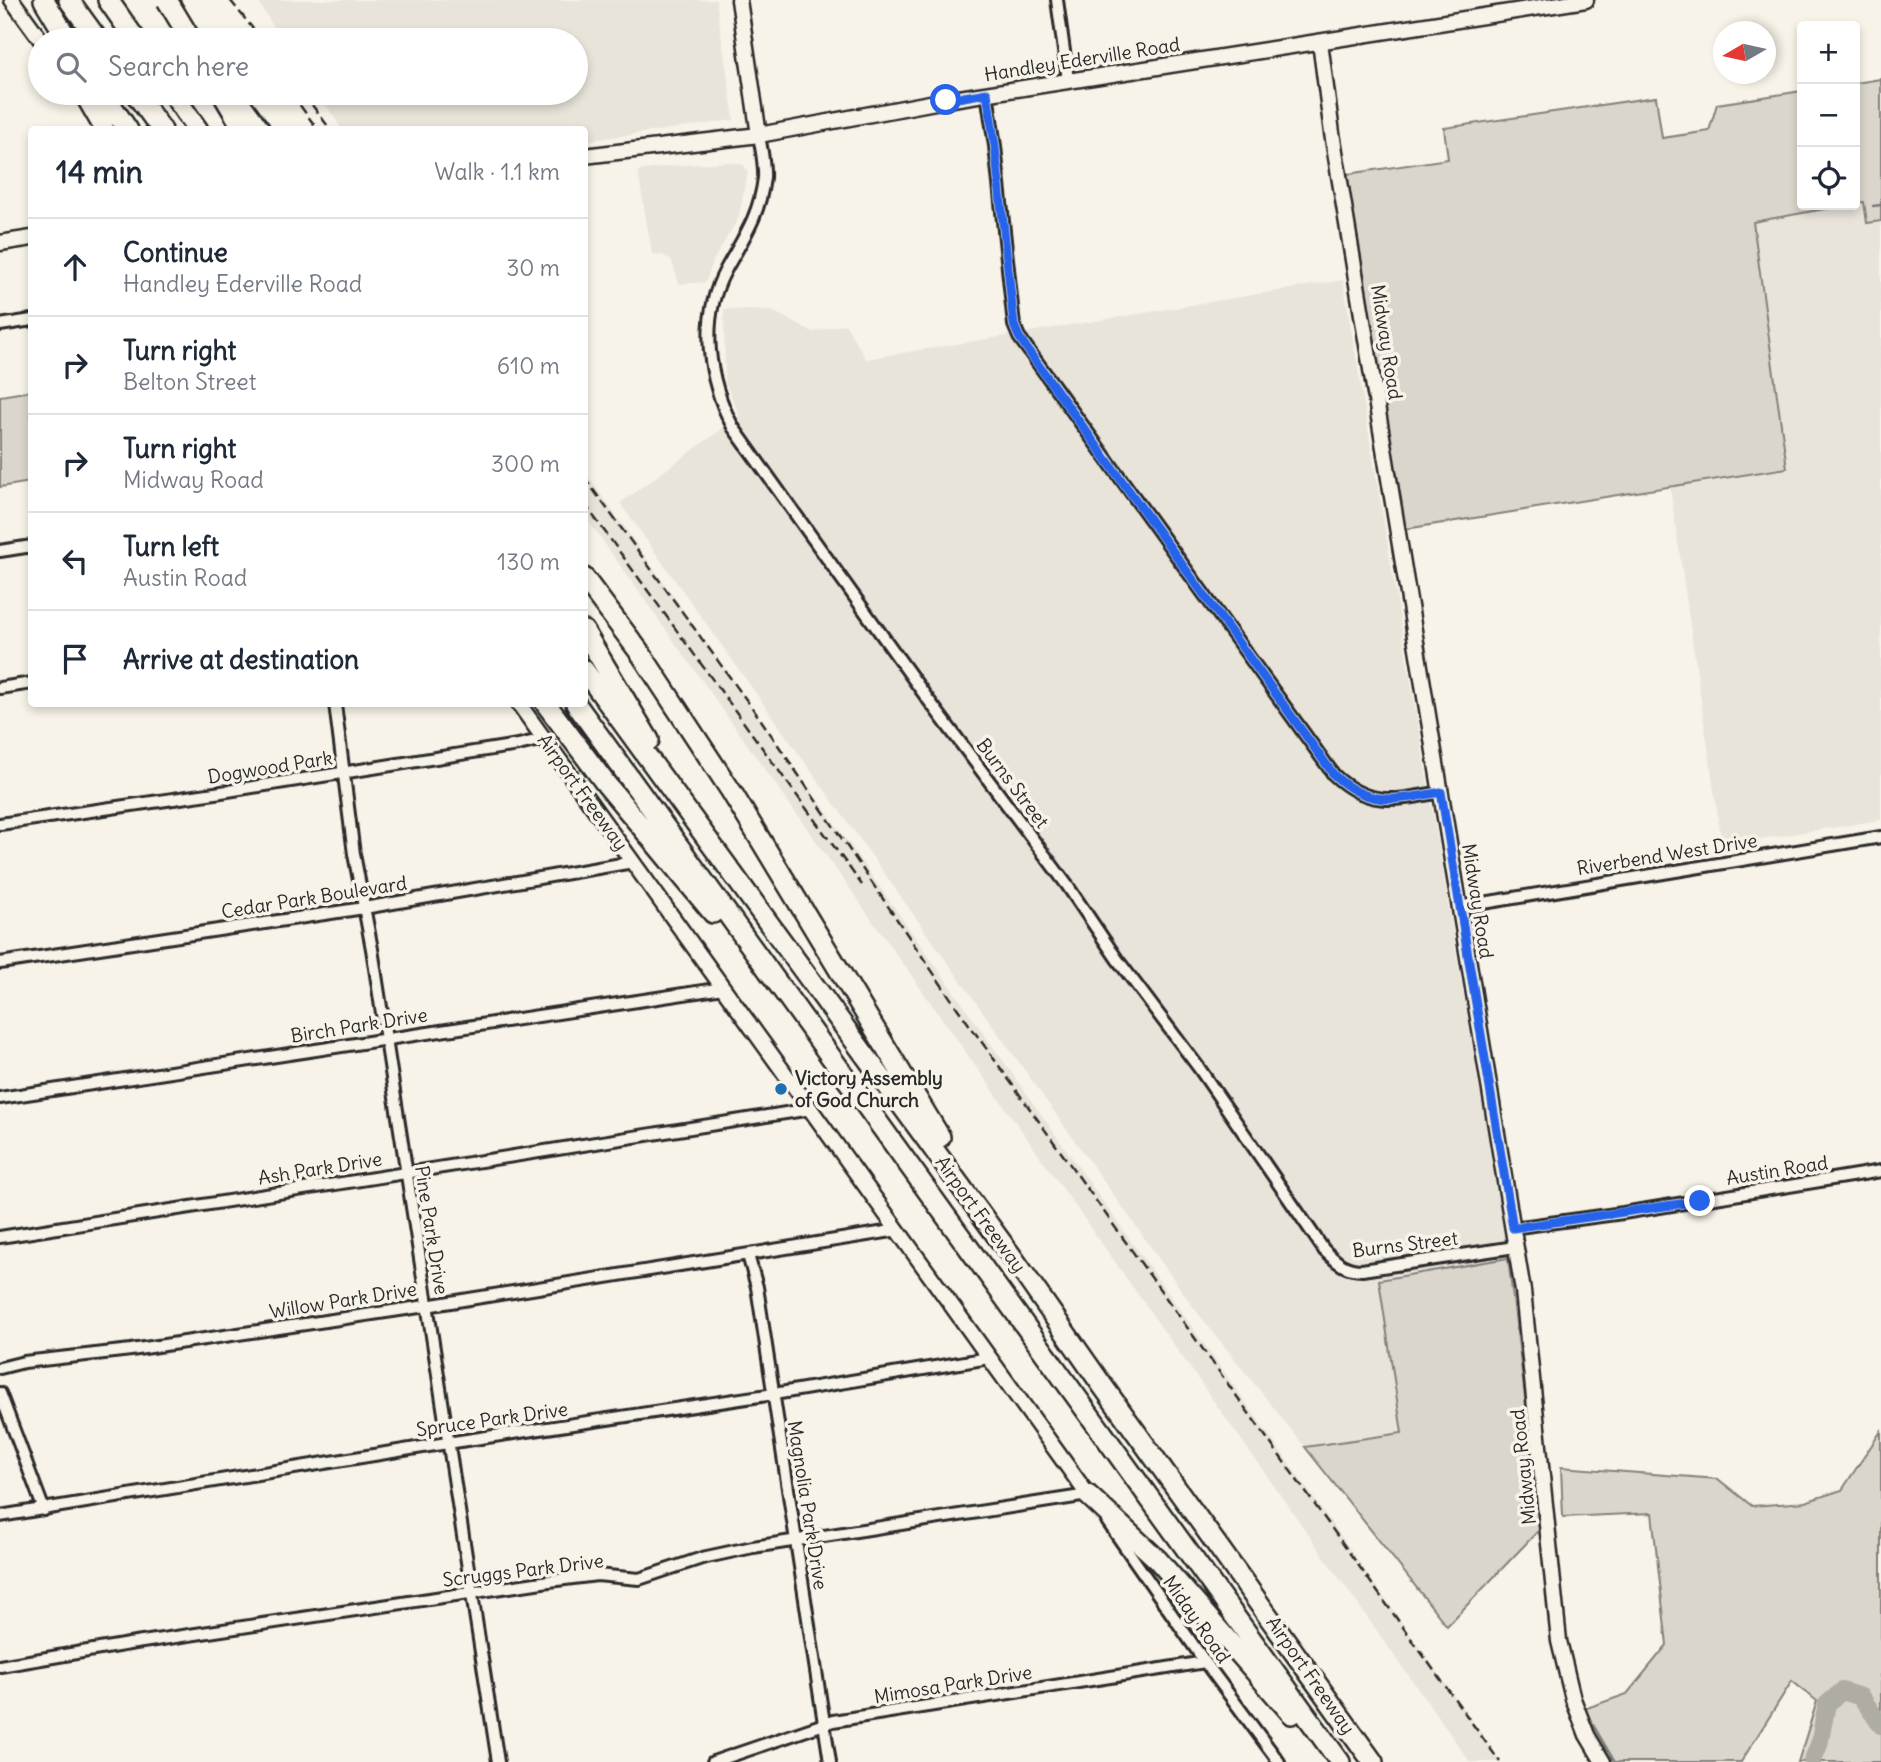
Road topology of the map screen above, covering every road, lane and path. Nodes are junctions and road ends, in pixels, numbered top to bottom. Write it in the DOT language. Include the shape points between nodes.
graph roads {
  1 [pos="12,0"];
  2 [pos="32,0"];
  3 [pos="44,0"];
  4 [pos="69,0"];
  5 [pos="108,0"];
  6 [pos="167,0"];
  7 [pos="739,0"];
  8 [pos="1056,0"];
  9 [pos="1579,1"];
  10 [pos="1560,2"];
  11 [pos="32,28"];
  12 [pos="47,28"];
  13 [pos="61,28"];
  14 [pos="89,28"];
  15 [pos="128,28"];
  16 [pos="184,28"];
  17 [pos="188,28"];
  18 [pos="1320,42"];
  19 [pos="1068,80"];
  20 [pos="987,93"];
  21 [pos="89,105"];
  22 [pos="111,105"];
  23 [pos="144,105"];
  24 [pos="180,105"];
  25 [pos="229,105"];
  26 [pos="245,105"];
  27 [pos="103,126"];
  28 [pos="125,126"];
  29 [pos="159,126"];
  30 [pos="195,126"];
  31 [pos="242,126"];
  32 [pos="260,126"];
  33 [pos="759,135"];
  34 [pos="588,156"];
  35 [pos="28,239"];
  36 [pos="0,243"];
  37 [pos="28,321"];
  38 [pos="0,326"];
  39 [pos="28,547"];
  40 [pos="0,551"];
  41 [pos="588,583"];
  42 [pos="588,638"];
  43 [pos="588,675"];
  44 [pos="28,684"];
  45 [pos="0,688"];
  46 [pos="335,707"];
  47 [pos="521,707"];
  48 [pos="548,707"];
  49 [pos="578,707"];
  50 [pos="544,738"];
  51 [pos="344,773"];
  52 [pos="1441,792"];
  53 [pos="0,824"];
  54 [pos="1881,837"];
  55 [pos="715,849"];
  56 [pos="633,862"];
  57 [pos="1459,907"];
  58 [pos="364,908"];
  59 [pos="0,963"];
  60 [pos="764,964"];
  61 [pos="723,988"];
  62 [pos="385,1039"];
  63 [pos="0,1098"];
  64 [pos="811,1109"];
  65 [pos="1881,1171"];
  66 [pos="406,1172"];
  67 [pos="1513,1228"];
  68 [pos="898,1230"];
  69 [pos="0,1237"];
  70 [pos="1515,1247"];
  71 [pos="748,1255"];
  72 [pos="1013,1258"];
  73 [pos="426,1306"];
  74 [pos="989,1358"];
  75 [pos="0,1367"];
  76 [pos="0,1393"];
  77 [pos="774,1394"];
  78 [pos="447,1443"];
  79 [pos="1088,1495"];
  80 [pos="44,1510"];
  81 [pos="0,1516"];
  82 [pos="796,1541"];
  83 [pos="471,1593"];
  84 [pos="1205,1662"];
  85 [pos="0,1666"];
  86 [pos="824,1724"];
  87 [pos="498,1762"];
  88 [pos="713,1762"];
  89 [pos="830,1762"];
  90 [pos="1279,1762"];
  91 [pos="1335,1762"];
  92 [pos="1340,1762"];
  93 [pos="1373,1762"];
  94 [pos="1603,1762"];
  1 -- 11 [label="main road"];
  2 -- 12 [label="highway"];
  3 -- 13 [label="highway"];
  4 -- 14 [label="highway"];
  5 -- 15 [label="highway"];
  6 -- 16 [label="highway, bridge"];
  6 -- 17 [label="main road"];
  7 -- 33 [label="main road"];
  8 -- 19 [label="street"];
  9 -- 10 [label="main road, Handley Ederville Road"];
  10 -- 18 [label="main road, Handley Ederville Road"];
  18 -- 19 [label="main road, Handley Ederville Road"];
  18 -- 52 [label="main road, Midway Road"];
  19 -- 20 [label="main road, Handley Ederville Road"];
  20 -- 33 [label="main road, Handley Ederville Road"];
  20 -- 52 [label="street" via="1019,337 1334,775 1369,797 1398,800"];
  21 -- 27 [label="highway"];
  22 -- 28 [label="highway"];
  23 -- 29 [label="highway"];
  24 -- 30 [label="highway"];
  25 -- 31 [label="highway"];
  26 -- 32 [label="main road"];
  33 -- 34 [label="main road, Handley Ederville Road"];
  33 -- 70 [label="street, Burns Street" via="764,175 753,224 723,274 712,310 712,373 733,427 1199,1068 1324,1250 1342,1267 1362,1270"];
  35 -- 36 [label="main road"];
  37 -- 38 [label="street"];
  39 -- 40 [label="street"];
  41 -- 72 [label="highway" via="641,654 731,791 928,1118 998,1223"];
  42 -- 55 [label="highway"];
  43 -- 55 [label="highway, Airport Freeway"];
  44 -- 45 [label="street"];
  46 -- 51 [label="street, Pine Park Drive"];
  47 -- 50 [label="main road, Airport Freeway"];
  48 -- 60 [label="highway" via="721,923"];
  49 -- 60 [label="highway, Airport Freeway"];
  50 -- 51 [label="street, Dogwood Park"];
  50 -- 56 [label="main road, Airport Freeway"];
  51 -- 53 [label="street, Dogwood Park"];
  51 -- 58 [label="street, Pine Park Drive"];
  52 -- 57 [label="main road, Midway Road"];
  54 -- 57 [label="street, Riverbend West Drive"];
  55 -- 72 [label="highway, Airport Freeway"];
  56 -- 58 [label="street, Cedar Park Boulevard"];
  56 -- 61 [label="main road, Airport Freeway"];
  57 -- 67 [label="main road, Midway Road"];
  58 -- 59 [label="street, Cedar Park Boulevard"];
  58 -- 62 [label="street, Pine Park Drive"];
  60 -- 92 [label="highway, Airport Freeway"];
  61 -- 62 [label="street, Birch Park Drive"];
  61 -- 64 [label="main road, Airport Freeway"];
  62 -- 63 [label="street, Birch Park Drive"];
  62 -- 66 [label="street, Pine Park Drive"];
  64 -- 66 [label="street, Ash Park Drive"];
  64 -- 68 [label="main road, Airport Freeway"];
  65 -- 67 [label="street, Austin Road"];
  66 -- 69 [label="street, Ash Park Drive"];
  66 -- 73 [label="street, Pine Park Drive"];
  67 -- 70 [label="main road, Midway Road"];
  68 -- 71 [label="street, Willow Park Drive"];
  68 -- 74 [label="main road, Airport Freeway"];
  70 -- 94 [label="main road, Midway Road" via="1561,1651 1580,1718"];
  71 -- 73 [label="street, Willow Park Drive"];
  71 -- 77 [label="street, Magnolia Park Drive"];
  72 -- 93 [label="highway, Airport Freeway"];
  73 -- 75 [label="street, Willow Park Drive"];
  73 -- 78 [label="street, Pine Park Drive"];
  74 -- 77 [label="street, Spruce Park Drive"];
  74 -- 79 [label="main road, Airport Freeway"];
  76 -- 80 [label="street"];
  77 -- 78 [label="street, Spruce Park Drive"];
  77 -- 82 [label="street, Magnolia Park Drive"];
  78 -- 80 [label="street, Spruce Park Drive"];
  78 -- 83 [label="street, Pine Park Drive"];
  79 -- 82 [label="street, Scruggs Park Drive"];
  79 -- 84 [label="street, Miday Road"];
  79 -- 91 [label="highway" via="1157,1559"];
  80 -- 81 [label="street, Spruce Park Drive"];
  82 -- 83 [label="street, Scruggs Park Drive" via="702,1558 639,1579 597,1575"];
  82 -- 86 [label="street, Magnolia Park Drive"];
  83 -- 85 [label="street, Scruggs Park Drive"];
  83 -- 87 [label="street, Pine Park Drive"];
  84 -- 86 [label="street, Mimosa Park Drive"];
  84 -- 90 [label="street, Miday Road"];
  86 -- 88 [label="street, Mimosa Park Drive"];
  86 -- 89 [label="street, Magnolia Park Drive"];
}
